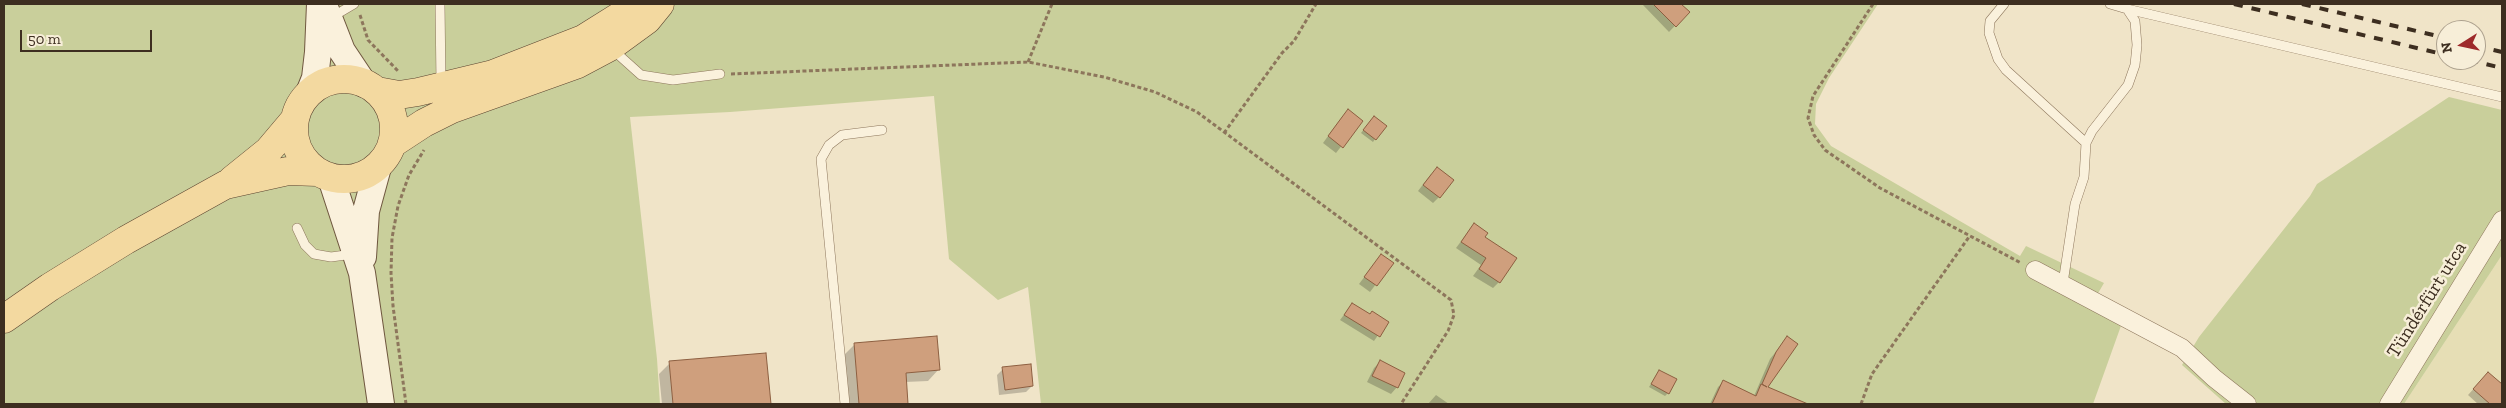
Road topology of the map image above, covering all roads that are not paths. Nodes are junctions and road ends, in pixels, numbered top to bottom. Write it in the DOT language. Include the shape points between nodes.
graph roads {
  1 [pos="354,4"];
  2 [pos="440,4"];
  3 [pos="639,4"];
  4 [pos="660,4"];
  5 [pos="2004,4"];
  6 [pos="2110,4"];
  7 [pos="324,8"];
  8 [pos="2127,9"];
  9 [pos="610,47"];
  10 [pos="720,74"];
  11 [pos="371,87"];
  12 [pos="430,90"];
  13 [pos="309,93"];
  14 [pos="2502,97"];
  15 [pos="295,119"];
  16 [pos="882,130"];
  17 [pos="2086,143"];
  18 [pos="392,144"];
  19 [pos="378,167"];
  20 [pos="324,175"];
  21 [pos="225,186"];
  22 [pos="2502,220"];
  23 [pos="296,228"];
  24 [pos="359,263"];
  25 [pos="2035,270"];
  26 [pos="2063,284"];
  27 [pos="4,319"];
  28 [pos="381,404"];
  29 [pos="845,404"];
  30 [pos="2248,404"];
  31 [pos="2389,404"];
  1 -- 7 [label="lane"];
  2 -- 12 [label="lane"];
  3 -- 12 [label="main road" via="583,38 548,54 493,74"];
  4 -- 9 [label="main road" via="647,20"];
  5 -- 17 [label="lane" via="1990,21 1989,33 1998,59"];
  6 -- 8 [label="lane"];
  7 -- 11 [label="street" via="342,51"];
  7 -- 13 [label="street" via="315,78"];
  8 -- 14 [label="lane"];
  8 -- 17 [label="lane" via="2135,21 2135,65 2128,85"];
  9 -- 10 [label="lane" via="640,75 673,80"];
  9 -- 18 [label="main road" via="578,64 452,110"];
  11 -- 12 [label="main road" via="399,95"];
  11 -- 13 [label="main road" via="350,80 336,80"];
  11 -- 18 [label="main road" via="386,102 392,115"];
  13 -- 15 [label="main road"];
  15 -- 20 [label="main road" via="298,149 306,162"];
  15 -- 21 [label="main road" via="268,151"];
  16 -- 29 [label="lane" via="842,135 829,145 821,160"];
  17 -- 26 [label="lane" via="2084,177 2074,212"];
  18 -- 19 [label="main road"];
  19 -- 20 [label="main road" via="354,179"];
  19 -- 24 [label="street" via="366,211"];
  20 -- 21 [label="main road" via="288,171"];
  20 -- 24 [label="street"];
  21 -- 27 [label="main road" via="126,240"];
  22 -- 31 [label="street, Tündérfürt utca"];
  23 -- 24 [label="lane" via="314,254"];
  24 -- 28 [label="street"];
  25 -- 26 [label="street"];
  26 -- 30 [label="street" via="2182,348"];
}
